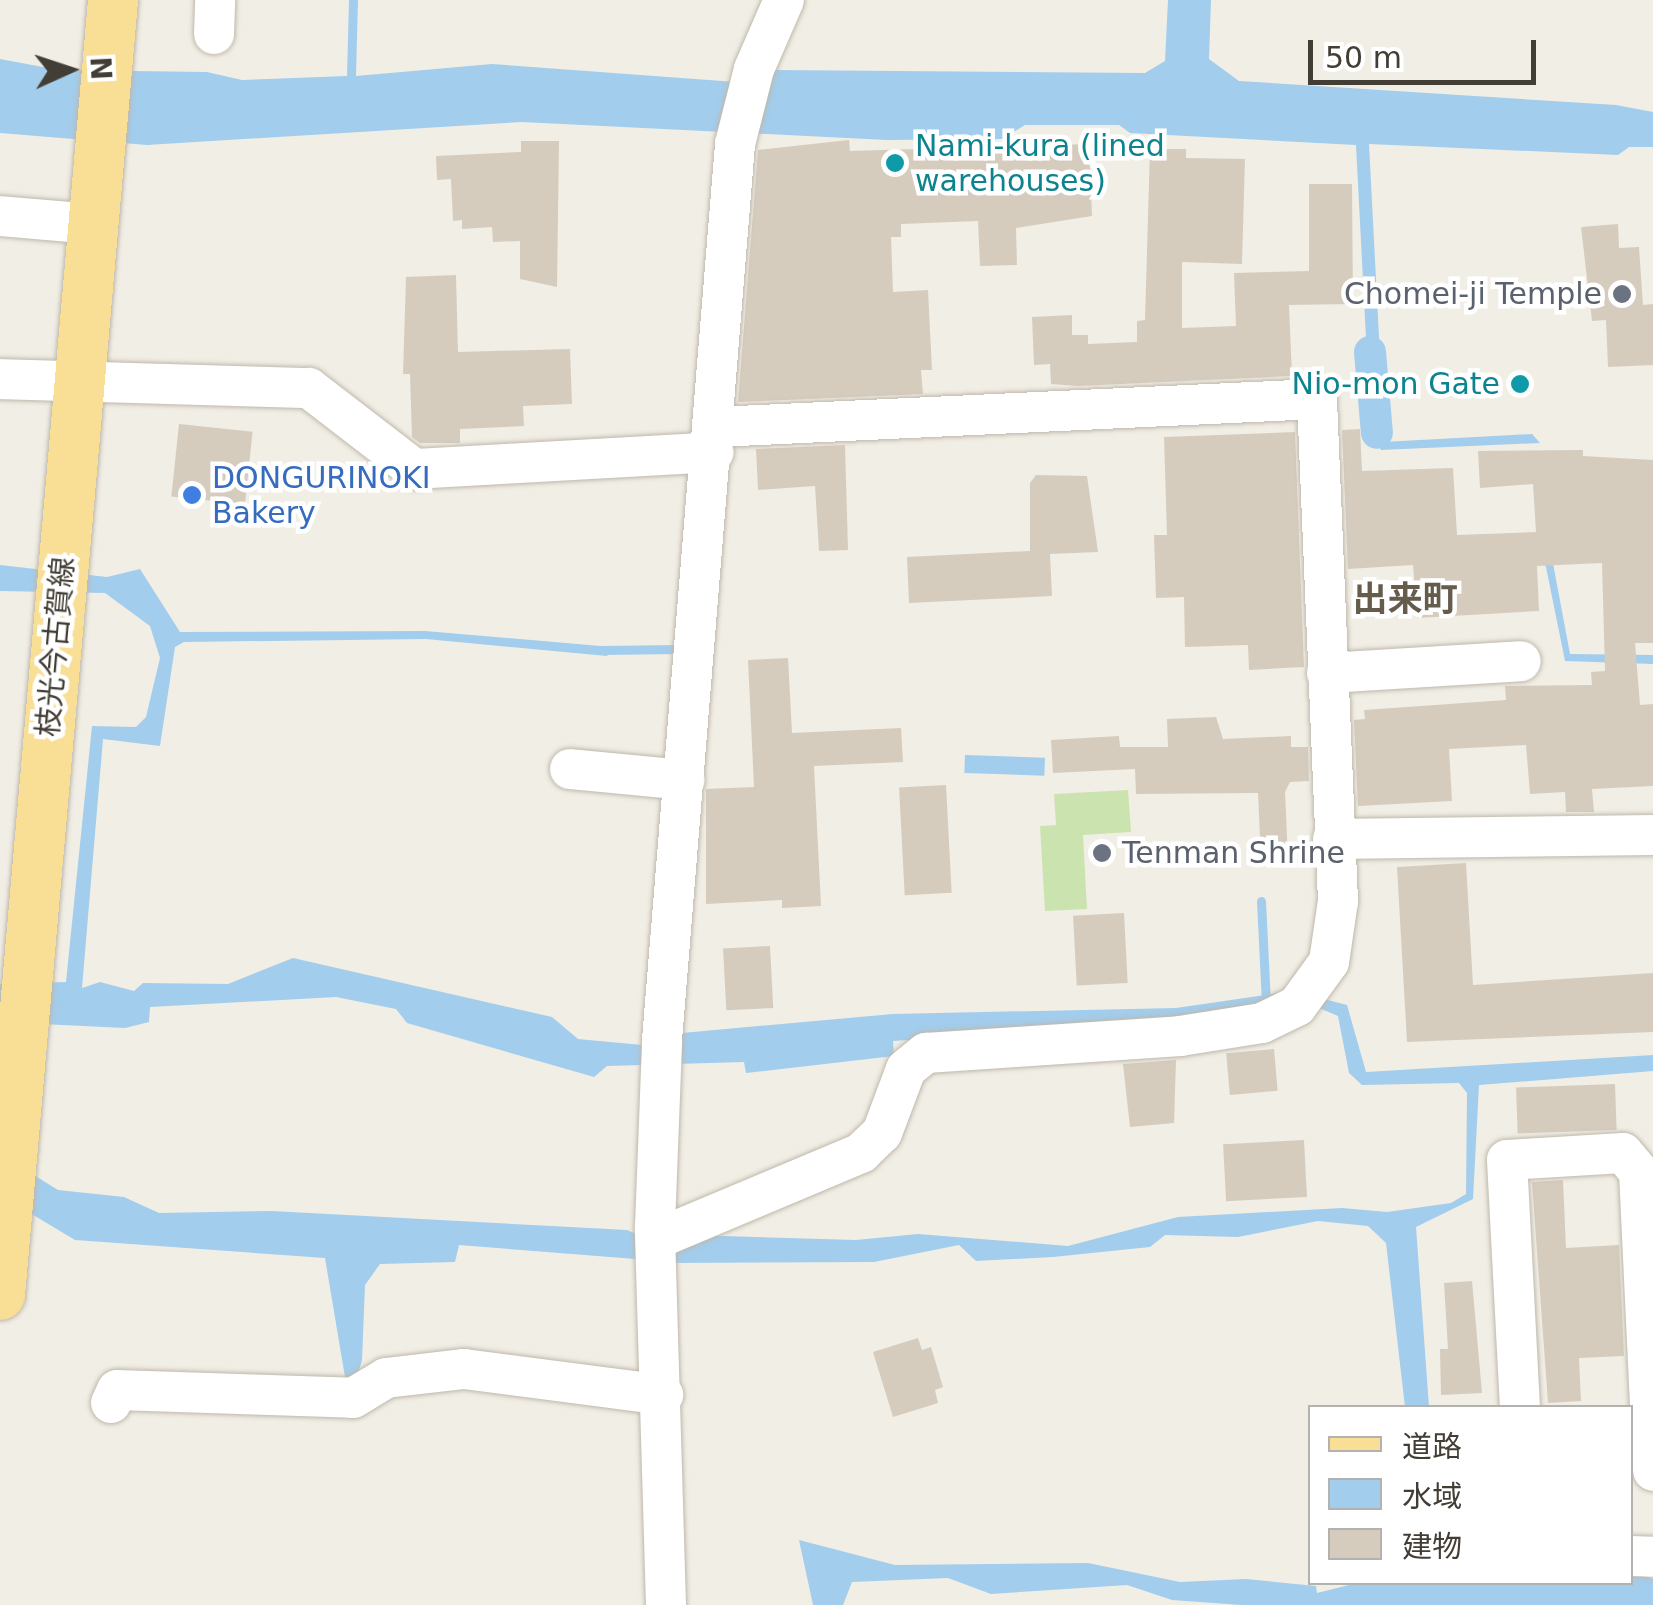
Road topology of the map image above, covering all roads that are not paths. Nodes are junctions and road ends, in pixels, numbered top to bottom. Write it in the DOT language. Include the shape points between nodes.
graph roads {
  1 [pos="784,0"];
  2 [pos="111,19"];
  3 [pos="0,216"];
  4 [pos="94,224"];
  5 [pos="0,379"];
  6 [pos="80,386"];
  7 [pos="715,439"];
  8 [pos="1521,661"];
  9 [pos="1327,674"];
  10 [pos="570,770"];
  11 [pos="684,780"];
  12 [pos="1653,835"];
  13 [pos="1333,839"];
  14 [pos="658,1242"];
  15 [pos="0,1295"];
  16 [pos="662,1394"];
  17 [pos="111,1403"];
  18 [pos="1520,1405"];
  19 [pos="1653,1471"];
  20 [pos="666,1605"];
  1 -- 7 [label="street" via="754,69 736,144"];
  2 -- 4 [label="main road, 枝光今古賀線"];
  3 -- 4 [label="street"];
  4 -- 6 [label="main road, 枝光今古賀線"];
  5 -- 6 [label="street"];
  6 -- 7 [label="street" via="310,388 414,469"];
  6 -- 15 [label="main road, 枝光今古賀線"];
  7 -- 9 [label="street" via="902,415 1028,418 1317,399"];
  7 -- 11 [label="street"];
  8 -- 9 [label="street"];
  9 -- 13 [label="street"];
  10 -- 11 [label="street"];
  11 -- 14 [label="street" via="662,1055"];
  12 -- 13 [label="street"];
  13 -- 14 [label="street" via="1329,962 1301,996 1262,1024 926,1053 906,1069 882,1132 861,1153"];
  14 -- 16 [label="street"];
  16 -- 17 [label="street" via="464,1369 386,1378 353,1398 118,1390"];
  16 -- 20 [label="street"];
  18 -- 19 [label="street" via="1506,1160 1623,1154 1638,1172"];
}
